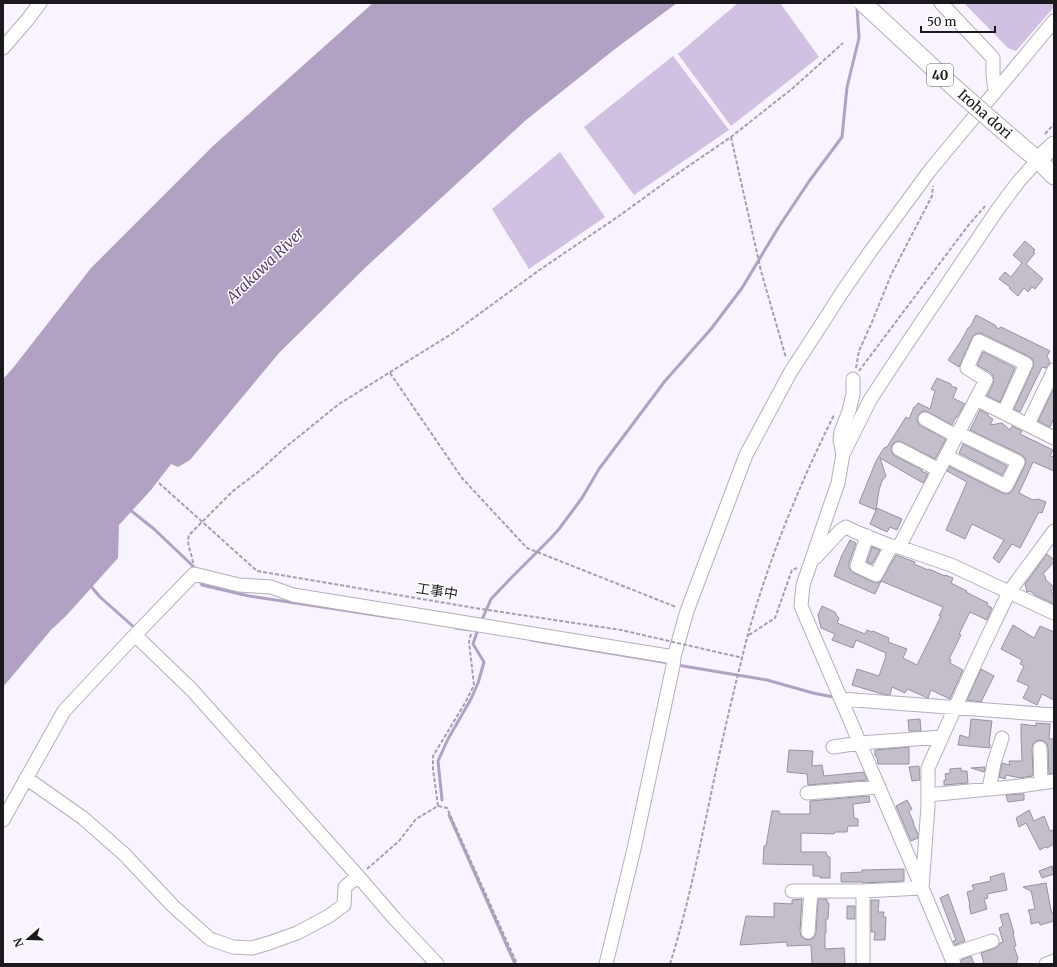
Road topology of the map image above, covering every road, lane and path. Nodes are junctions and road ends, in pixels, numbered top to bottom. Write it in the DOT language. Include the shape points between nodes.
graph roads {
  1 [pos="40,3"];
  2 [pos="862,3"];
  3 [pos="941,3"];
  4 [pos="1054,21"];
  5 [pos="843,43"];
  6 [pos="3,48"];
  7 [pos="995,92"];
  8 [pos="731,137"];
  9 [pos="1054,144"];
  10 [pos="1038,160"];
  11 [pos="931,170"];
  12 [pos="1054,176"];
  13 [pos="966,227"];
  14 [pos="1054,370"];
  15 [pos="790,373"];
  16 [pos="390,374"];
  17 [pos="853,379"];
  18 [pos="976,399"];
  19 [pos="836,411"];
  20 [pos="1004,412"];
  21 [pos="925,419"];
  22 [pos="1028,424"];
  23 [pos="957,434"];
  24 [pos="1053,436"];
  25 [pos="899,449"];
  26 [pos="843,454"];
  27 [pos="946,456"];
  28 [pos="938,470"];
  29 [pos="159,483"];
  30 [pos="1054,531"];
  31 [pos="867,536"];
  32 [pos="895,546"];
  33 [pos="192,558"];
  34 [pos="812,562"];
  35 [pos="1009,592"];
  36 [pos="686,611"];
  37 [pos="1054,613"];
  38 [pos="138,632"];
  39 [pos="748,636"];
  40 [pos="470,637"];
  41 [pos="742,658"];
  42 [pos="673,661"];
  43 [pos="841,699"];
  44 [pos="954,712"];
  45 [pos="1054,714"];
  46 [pos="942,737"];
  47 [pos="1002,738"];
  48 [pos="860,743"];
  49 [pos="833,747"];
  50 [pos="1040,748"];
  51 [pos="26,778"];
  52 [pos="1048,782"];
  53 [pos="879,787"];
  54 [pos="989,789"];
  55 [pos="807,793"];
  56 [pos="928,795"];
  57 [pos="438,806"];
  58 [pos="3,820"];
  59 [pos="358,876"];
  60 [pos="922,888"];
  61 [pos="792,891"];
  62 [pos="812,891"];
  63 [pos="863,891"];
  64 [pos="808,932"];
  65 [pos="992,941"];
  66 [pos="952,959"];
  67 [pos="1054,961"];
  68 [pos="437,964"];
  69 [pos="517,964"];
  70 [pos="606,964"];
  71 [pos="670,964"];
  72 [pos="863,964"];
  73 [pos="1046,964"];
  1 -- 6 [label="street"];
  2 -- 10 [label="main road, Iroha dori / 40, bridge"];
  3 -- 7 [label="street" via="993,58"];
  4 -- 7 [label="street"];
  5 -- 8 [label="path" via="793,88"];
  7 -- 11 [label="street"];
  8 -- 15 [label="path" via="760,269"];
  8 -- 16 [label="path" via="453,333"];
  9 -- 10 [label="main road"];
  10 -- 12 [label="main road, Iroha dori / 40"];
  10 -- 26 [label="street" via="1009,193 902,351 870,400"];
  11 -- 15 [label="street" via="870,252"];
  11 -- 17 [label="path" via="934,183 932,196 891,275 859,351"];
  13 -- 17 [label="path"];
  14 -- 22 [label="street"];
  15 -- 36 [label="street" via="746,455"];
  16 -- 33 [label="path" via="339,404 233,491 189,535 188,546"];
  16 -- 36 [label="path" via="462,478 527,548"];
  17 -- 26 [label="street" via="853,394 840,436"];
  18 -- 20 [label="street"];
  18 -- 20 [label="street" via="986,380 967,368 980,341 1026,364"];
  18 -- 23 [label="street"];
  19 -- 39 [label="path" via="799,490 774,552"];
  20 -- 22 [label="street"];
  21 -- 23 [label="street"];
  22 -- 24 [label="street"];
  23 -- 27 [label="street"];
  23 -- 27 [label="street" via="1018,462 1006,486"];
  25 -- 28 [label="street"];
  26 -- 34 [label="street" via="838,483"];
  27 -- 28 [label="street"];
  28 -- 32 [label="street"];
  29 -- 41 [label="path, 工事中, bridge" via="257,571 621,630"];
  30 -- 35 [label="street"];
  31 -- 32 [label="street"];
  31 -- 32 [label="street" via="857,566 876,575"];
  31 -- 34 [label="street" via="846,527"];
  32 -- 35 [label="street" via="951,565"];
  34 -- 39 [label="path" via="792,570 775,618"];
  34 -- 43 [label="street" via="803,585 801,606"];
  35 -- 37 [label="street"];
  35 -- 44 [label="street"];
  36 -- 42 [label="street"];
  38 -- 42 [label="street" via="200,576 239,585 271,587 293,595 480,625"];
  38 -- 51 [label="street" via="64,710"];
  38 -- 59 [label="street"];
  39 -- 41 [label="path"];
  40 -- 57 [label="path" via="474,685 433,756"];
  41 -- 71 [label="path" via="694,878"];
  42 -- 70 [label="street" via="634,849"];
  43 -- 44 [label="street"];
  43 -- 48 [label="street"];
  44 -- 45 [label="street"];
  44 -- 46 [label="street"];
  46 -- 48 [label="street"];
  46 -- 56 [label="street" via="928,768"];
  47 -- 54 [label="street"];
  48 -- 49 [label="street"];
  48 -- 53 [label="street"];
  50 -- 52 [label="street"];
  51 -- 58 [label="street"];
  51 -- 59 [label="street" via="83,818 124,854 210,940 234,947 252,948 298,933 344,905 345,887"];
  52 -- 54 [label="street"];
  53 -- 55 [label="street"];
  53 -- 60 [label="street"];
  54 -- 56 [label="street"];
  56 -- 60 [label="street"];
  57 -- 59 [label="path" via="416,819 399,841"];
  57 -- 69 [label="path" via="447,808"];
  59 -- 68 [label="street"];
  60 -- 63 [label="street"];
  60 -- 66 [label="street"];
  61 -- 62 [label="street"];
  62 -- 63 [label="street"];
  62 -- 64 [label="street"];
  63 -- 72 [label="street"];
  65 -- 66 [label="street"];
  67 -- 73 [label="street"];
}
